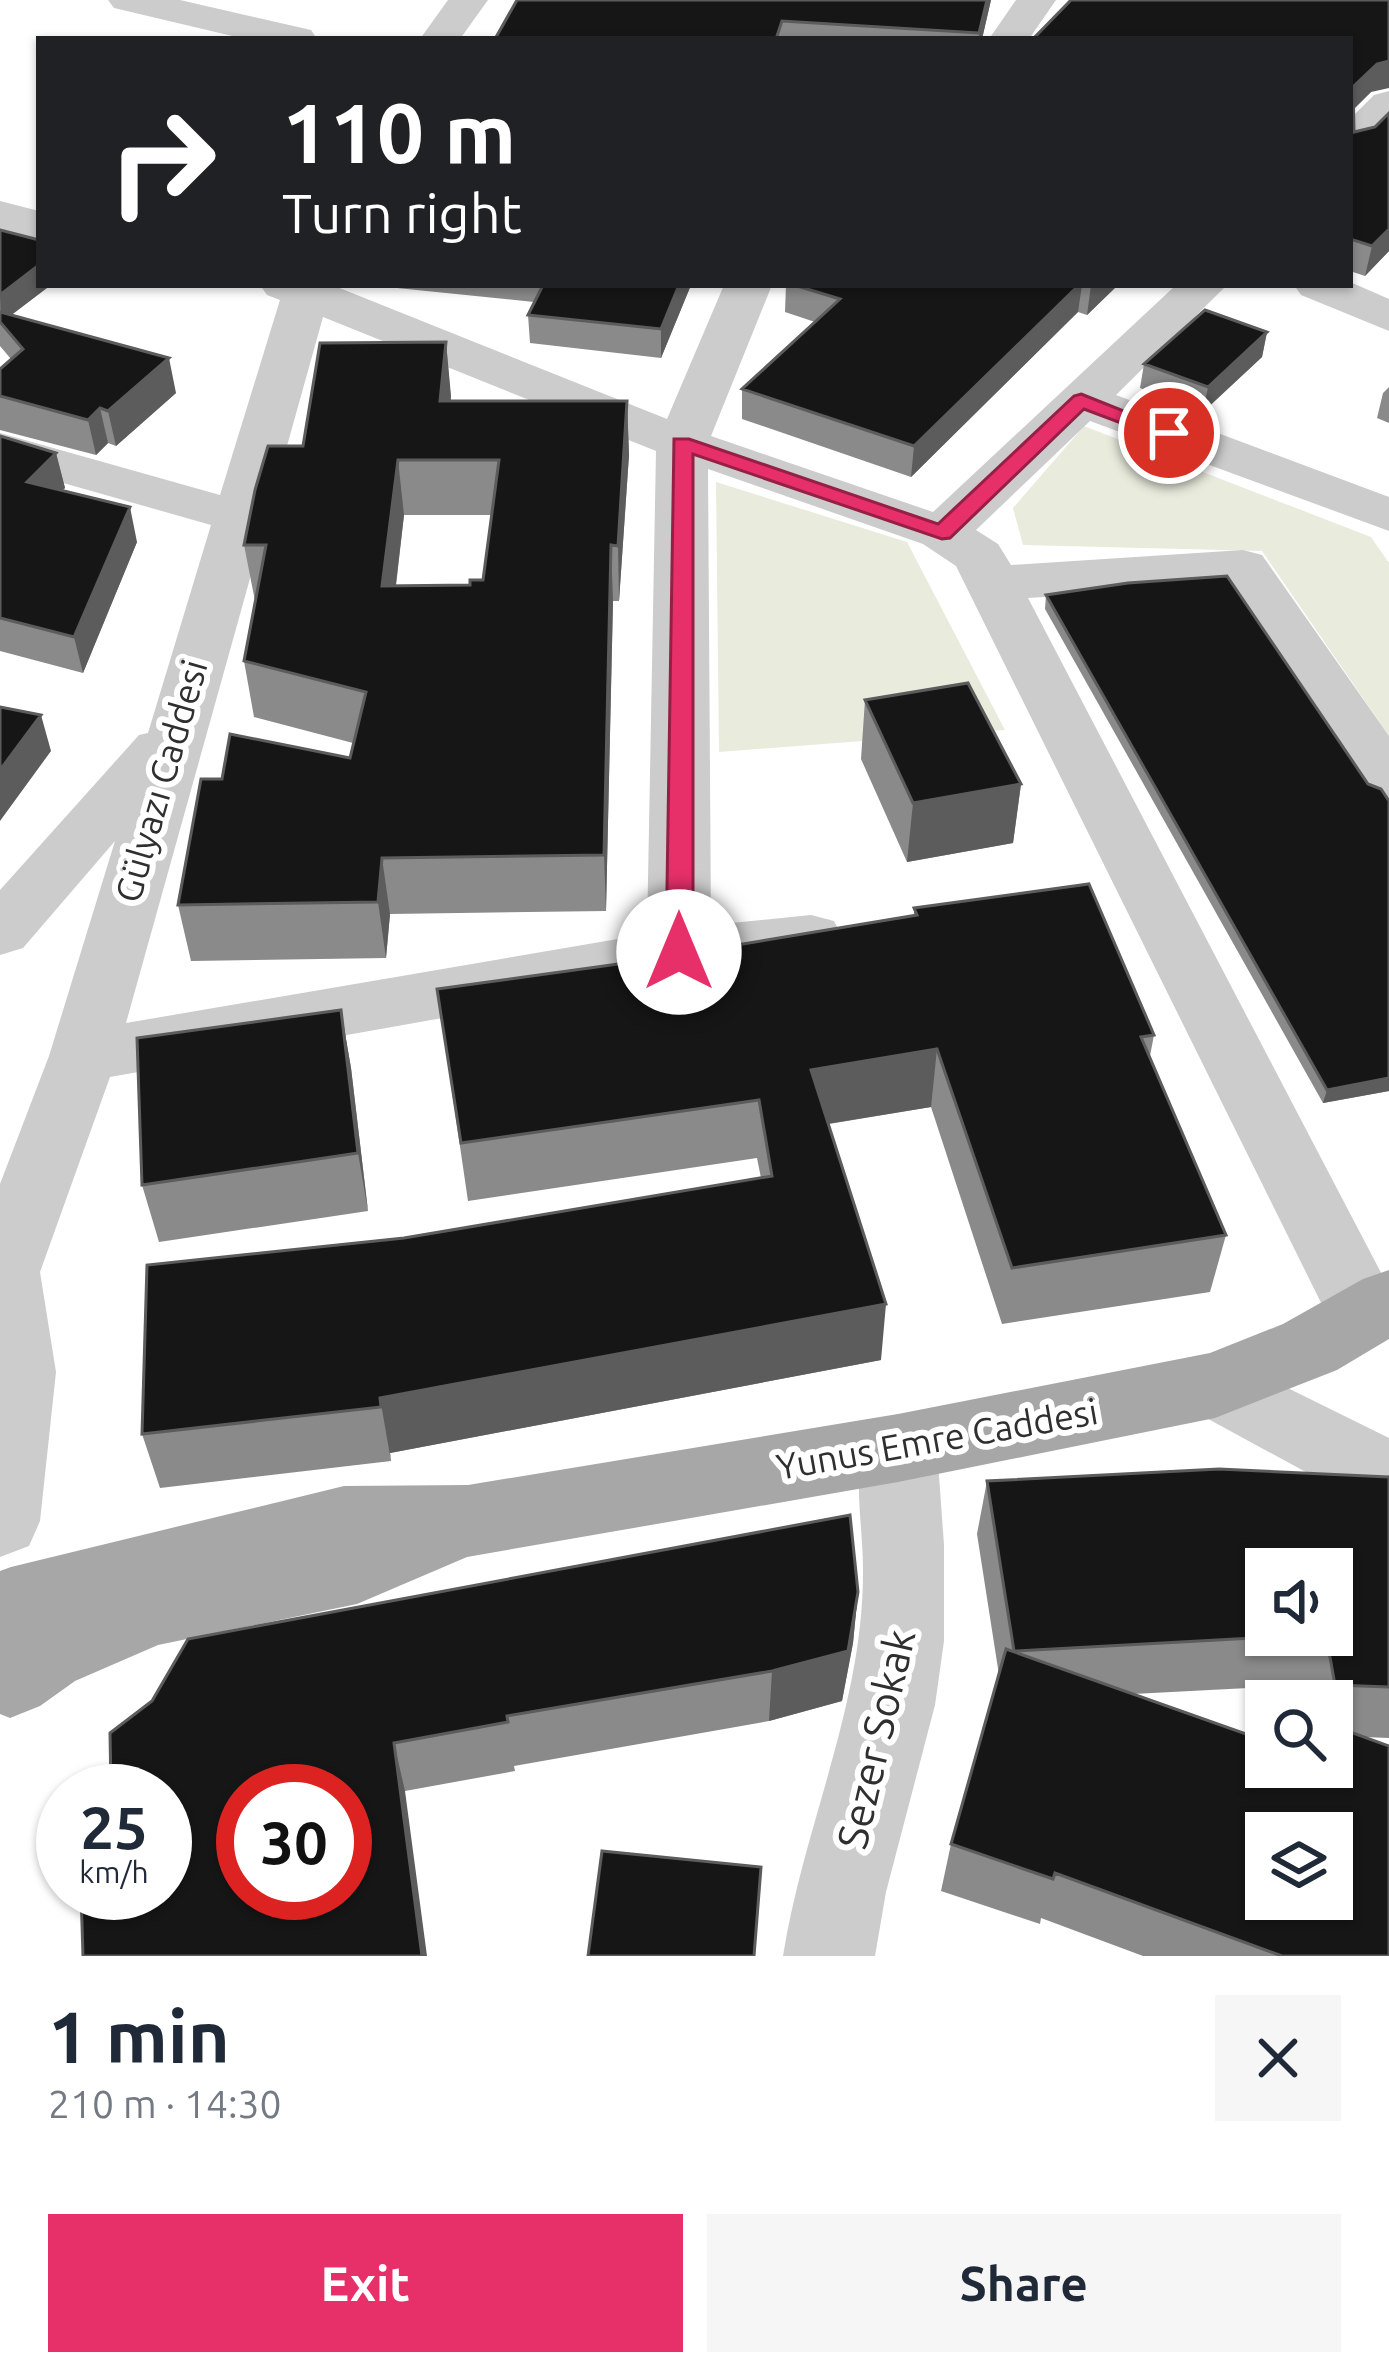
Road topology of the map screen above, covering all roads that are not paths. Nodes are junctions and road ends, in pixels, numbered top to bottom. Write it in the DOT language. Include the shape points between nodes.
graph roads {
  1 [pos="128,0"];
  2 [pos="469,0"];
  3 [pos="1036,0"];
  4 [pos="284,36"];
  5 [pos="451,36"];
  6 [pos="1011,36"];
  7 [pos="1389,104"];
  8 [pos="1353,141"];
  9 [pos="1353,165"];
  10 [pos="1389,177"];
  11 [pos="0,215"];
  12 [pos="36,224"];
  13 [pos="299,288"];
  14 [pos="301,288"];
  15 [pos="1200,288"];
  16 [pos="1325,288"];
  17 [pos="753,294"];
  18 [pos="1389,317"];
  19 [pos="1081,400"];
  20 [pos="682,443"];
  21 [pos="0,449"];
  22 [pos="1389,515"];
  23 [pos="237,516"];
  24 [pos="942,533"];
  25 [pos="992,583"];
  26 [pos="175,733"];
  27 [pos="1389,782"];
  28 [pos="1154,902"];
  29 [pos="1083,910"];
  30 [pos="0,932"];
  31 [pos="869,932"];
  32 [pos="679,952"];
  33 [pos="83,1056"];
  34 [pos="2,1278"];
  35 [pos="1377,1308"];
  36 [pos="1215,1384"];
  37 [pos="898,1448"];
  38 [pos="1389,1477"];
  39 [pos="0,1521"];
  40 [pos="5,1643"];
  41 [pos="844,1951"];
  1 -- 4 [label="street"];
  2 -- 5 [label="street"];
  3 -- 6 [label="street"];
  7 -- 8 [label="street"];
  9 -- 10 [label="street"];
  11 -- 12 [label="street"];
  13 -- 23 [label="street, Gülyazı Caddesi"];
  14 -- 20 [label="street"];
  15 -- 19 [label="street"];
  16 -- 18 [label="street"];
  17 -- 20 [label="street"];
  19 -- 22 [label="street"];
  19 -- 24 [label="street"];
  20 -- 24 [label="street"];
  20 -- 32 [label="street"];
  21 -- 23 [label="street"];
  23 -- 26 [label="street, Gülyazı Caddesi"];
  24 -- 25 [label="street" via="979,556"];
  25 -- 27 [label="street" via="1243,567"];
  25 -- 28 [label="street"];
  26 -- 30 [label="street"];
  26 -- 33 [label="street, Gülyazı Caddesi"];
  28 -- 29 [label="street"];
  28 -- 35 [label="street"];
  31 -- 32 [label="street"];
  32 -- 33 [label="street"];
  33 -- 34 [label="street, Gülyazı Caddesi"];
  34 -- 39 [label="street" via="18,1372"];
  35 -- 36 [label="main road, Yunus Emre Caddesi" via="1310,1347"];
  36 -- 37 [label="main road, Yunus Emre Caddesi"];
  36 -- 38 [label="street"];
  37 -- 40 [label="main road, Yunus Emre Caddesi" via="468,1521 357,1567 139,1614 45,1653"];
  37 -- 41 [label="street, Sezer Sokak" via="907,1590 902,1643"];
}
